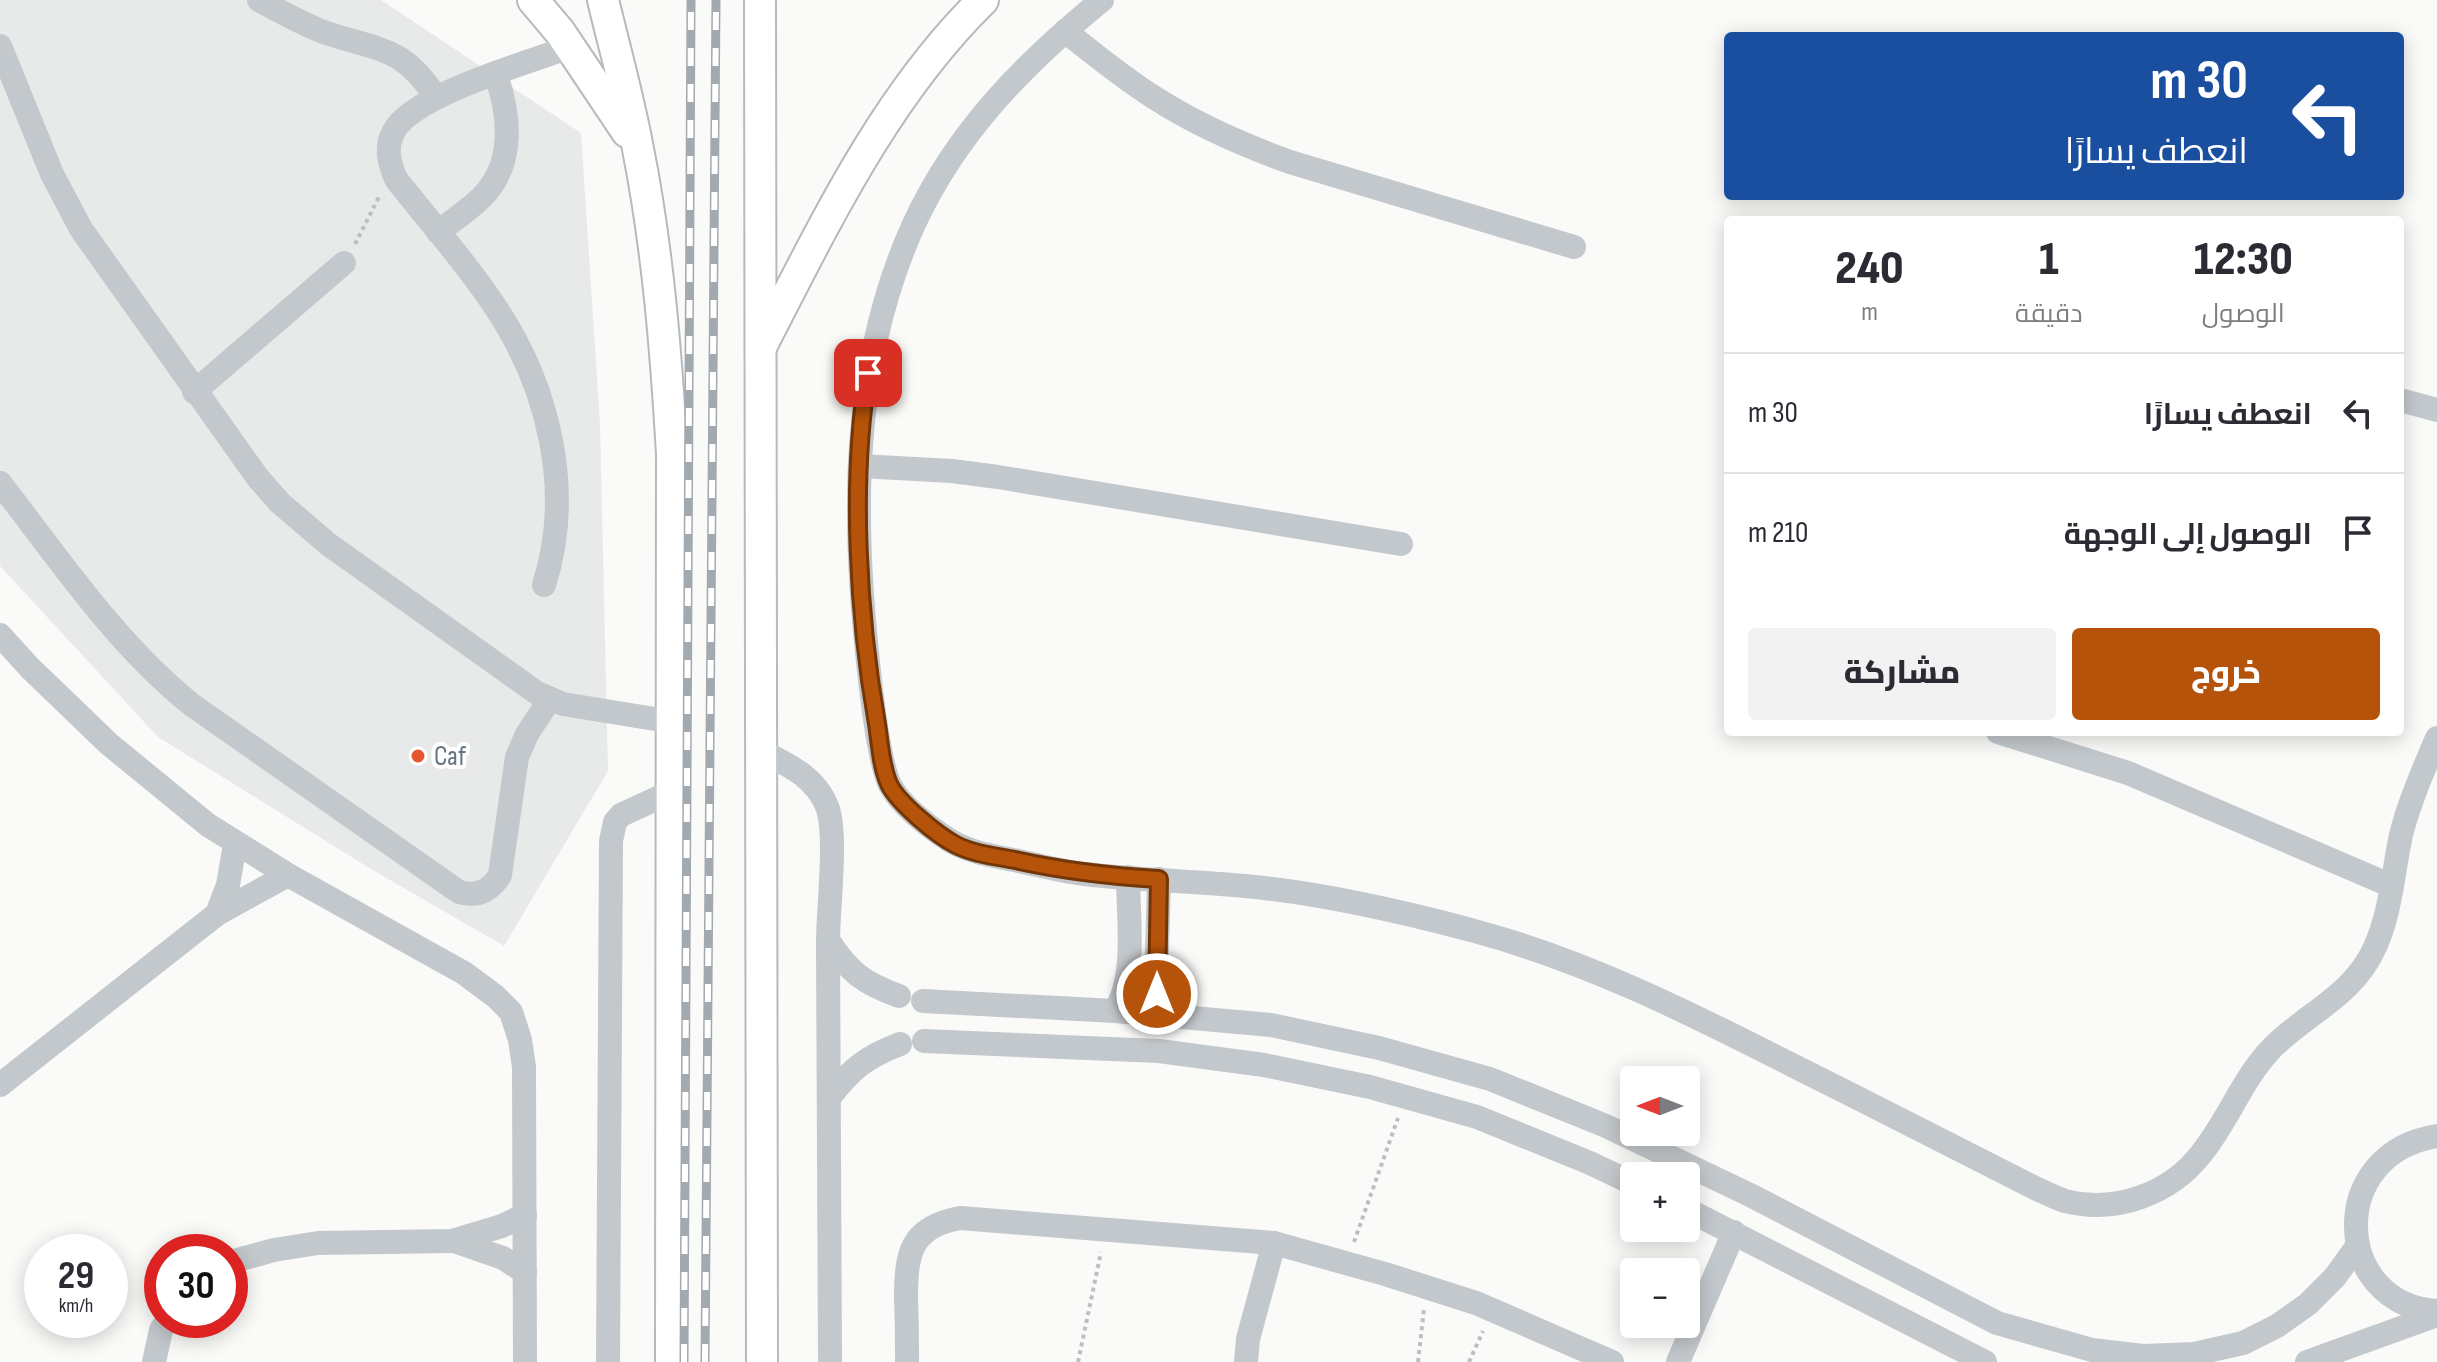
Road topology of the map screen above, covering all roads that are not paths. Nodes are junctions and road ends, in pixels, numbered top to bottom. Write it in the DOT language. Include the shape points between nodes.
graph roads {
  1 [pos="259,0"];
  2 [pos="533,0"];
  3 [pos="603,0"];
  4 [pos="760,0"];
  5 [pos="983,0"];
  6 [pos="1102,0"];
  7 [pos="1065,31"];
  8 [pos="0,46"];
  9 [pos="570,47"];
  10 [pos="496,75"];
  11 [pos="436,98"];
  12 [pos="638,148"];
  13 [pos="396,179"];
  14 [pos="379,197"];
  15 [pos="438,232"];
  16 [pos="1574,247"];
  17 [pos="344,263"];
  18 [pos="760,348"];
  19 [pos="194,392"];
  20 [pos="2404,401"];
  21 [pos="2437,410"];
  22 [pos="860,466"];
  23 [pos="0,483"];
  24 [pos="1401,544"];
  25 [pos="544,585"];
  26 [pos="1,638"];
  27 [pos="550,699"];
  28 [pos="673,722"];
  29 [pos="2011,736"];
  30 [pos="2437,738"];
  31 [pos="761,751"];
  32 [pos="673,791"];
  33 [pos="235,844"];
  34 [pos="288,875"];
  35 [pos="1128,877"];
  36 [pos="1159,879"];
  37 [pos="2392,886"];
  38 [pos="217,914"];
  39 [pos="828,940"];
  40 [pos="899,996"];
  41 [pos="923,1001"];
  42 [pos="965,1003"];
  43 [pos="1115,1011"];
  44 [pos="1162,1015"];
  45 [pos="924,1041"];
  46 [pos="965,1041"];
  47 [pos="900,1044"];
  48 [pos="0,1085"];
  49 [pos="1512,1088"];
  50 [pos="829,1098"];
  51 [pos="1497,1125"];
  52 [pos="2437,1136"];
  53 [pos="1620,1177"];
  54 [pos="525,1215"];
  55 [pos="1700,1216"];
  56 [pos="1734,1232"];
  57 [pos="452,1241"];
  58 [pos="1274,1243"];
  59 [pos="2358,1245"];
  60 [pos="248,1257"];
  61 [pos="525,1272"];
  62 [pos="2437,1313"];
  63 [pos="159,1338"];
  64 [pos="2049,1351"];
  65 [pos="154,1362"];
  66 [pos="525,1362"];
  67 [pos="608,1362"];
  68 [pos="671,1362"];
  69 [pos="762,1362"];
  70 [pos="830,1362"];
  71 [pos="907,1362"];
  72 [pos="1246,1362"];
  73 [pos="1612,1362"];
  74 [pos="1678,1362"];
  75 [pos="1985,1362"];
  76 [pos="2307,1362"];
  1 -- 11 [label="street" via="323,32 395,55 416,71"];
  2 -- 9 [label="main road"];
  3 -- 12 [label="main road"];
  4 -- 18 [label="main road"];
  5 -- 18 [label="main road" via="924,66 872,142"];
  6 -- 7 [label="street"];
  7 -- 16 [label="street" via="1155,98 1255,149"];
  7 -- 22 [label="street" via="978,119 913,225 873,343"];
  8 -- 19 [label="street" via="67,204"];
  9 -- 10 [label="street"];
  9 -- 12 [label="main road"];
  10 -- 11 [label="street"];
  10 -- 15 [label="street" via="508,116 500,171 480,200"];
  11 -- 13 [label="street" via="394,131 389,164"];
  12 -- 28 [label="main road" via="667,368"];
  13 -- 14 [label="street"];
  13 -- 15 [label="street"];
  15 -- 25 [label="street" via="509,331 547,424 558,504"];
  17 -- 19 [label="street"];
  18 -- 31 [label="main road"];
  19 -- 27 [label="street" via="258,478 305,526"];
  20 -- 21 [label="street"];
  22 -- 24 [label="street" via="998,477"];
  22 -- 35 [label="street" via="863,620 883,757 895,793 940,835 968,849 1082,874"];
  23 -- 27 [label="street" via="115,632 164,683 459,892 483,892 500,875 517,757"];
  26 -- 33 [label="street" via="109,744"];
  27 -- 28 [label="street"];
  28 -- 32 [label="main road"];
  29 -- 37 [label="street" via="2128,773"];
  30 -- 37 [label="street" via="2402,832"];
  31 -- 39 [label="street" via="807,777 828,811"];
  31 -- 69 [label="main road"];
  32 -- 67 [label="street" via="621,815 611,841"];
  32 -- 68 [label="main road"];
  33 -- 34 [label="street"];
  33 -- 38 [label="street"];
  34 -- 38 [label="street"];
  34 -- 54 [label="street" via="464,973 511,1012 524,1067"];
  35 -- 36 [label="street"];
  35 -- 43 [label="street" via="1128,971"];
  36 -- 37 [label="street" via="1371,905 1476,931 1577,965 1676,1006 2037,1189 2096,1205 2126,1202 2181,1176 2269,1051 2337,997 2365,966 2382,929"];
  36 -- 44 [label="street" via="1156,984"];
  38 -- 48 [label="street"];
  39 -- 40 [label="street" via="846,966 870,986"];
  39 -- 50 [label="street"];
  41 -- 42 [label="street"];
  42 -- 43 [label="street"];
  42 -- 46 [label="street"];
  43 -- 44 [label="street"];
  44 -- 49 [label="street" via="1271,1025 1379,1048"];
  45 -- 46 [label="street"];
  46 -- 51 [label="street" via="1159,1051 1264,1065 1405,1097"];
  47 -- 50 [label="street" via="873,1054 848,1073"];
  49 -- 51 [label="street"];
  49 -- 64 [label="street" via="1752,1196"];
  50 -- 70 [label="street"];
  51 -- 53 [label="street"];
  52 -- 59 [label="street" via="2405,1144 2378,1165 2358,1203"];
  54 -- 57 [label="street"];
  54 -- 61 [label="street"];
  55 -- 56 [label="street"];
  56 -- 74 [label="street"];
  56 -- 75 [label="street"];
  57 -- 60 [label="street" via="318,1243"];
  57 -- 61 [label="street" via="503,1258"];
  58 -- 71 [label="street" via="960,1218 942,1221 913,1244 907,1261"];
  58 -- 72 [label="street"];
  58 -- 73 [label="street" via="1492,1310"];
  59 -- 62 [label="street" via="2384,1289 2414,1307"];
  59 -- 64 [label="street" via="2308,1304 2243,1343 2194,1354"];
  61 -- 66 [label="street"];
  62 -- 76 [label="street"];
  63 -- 65 [label="street"];
}
